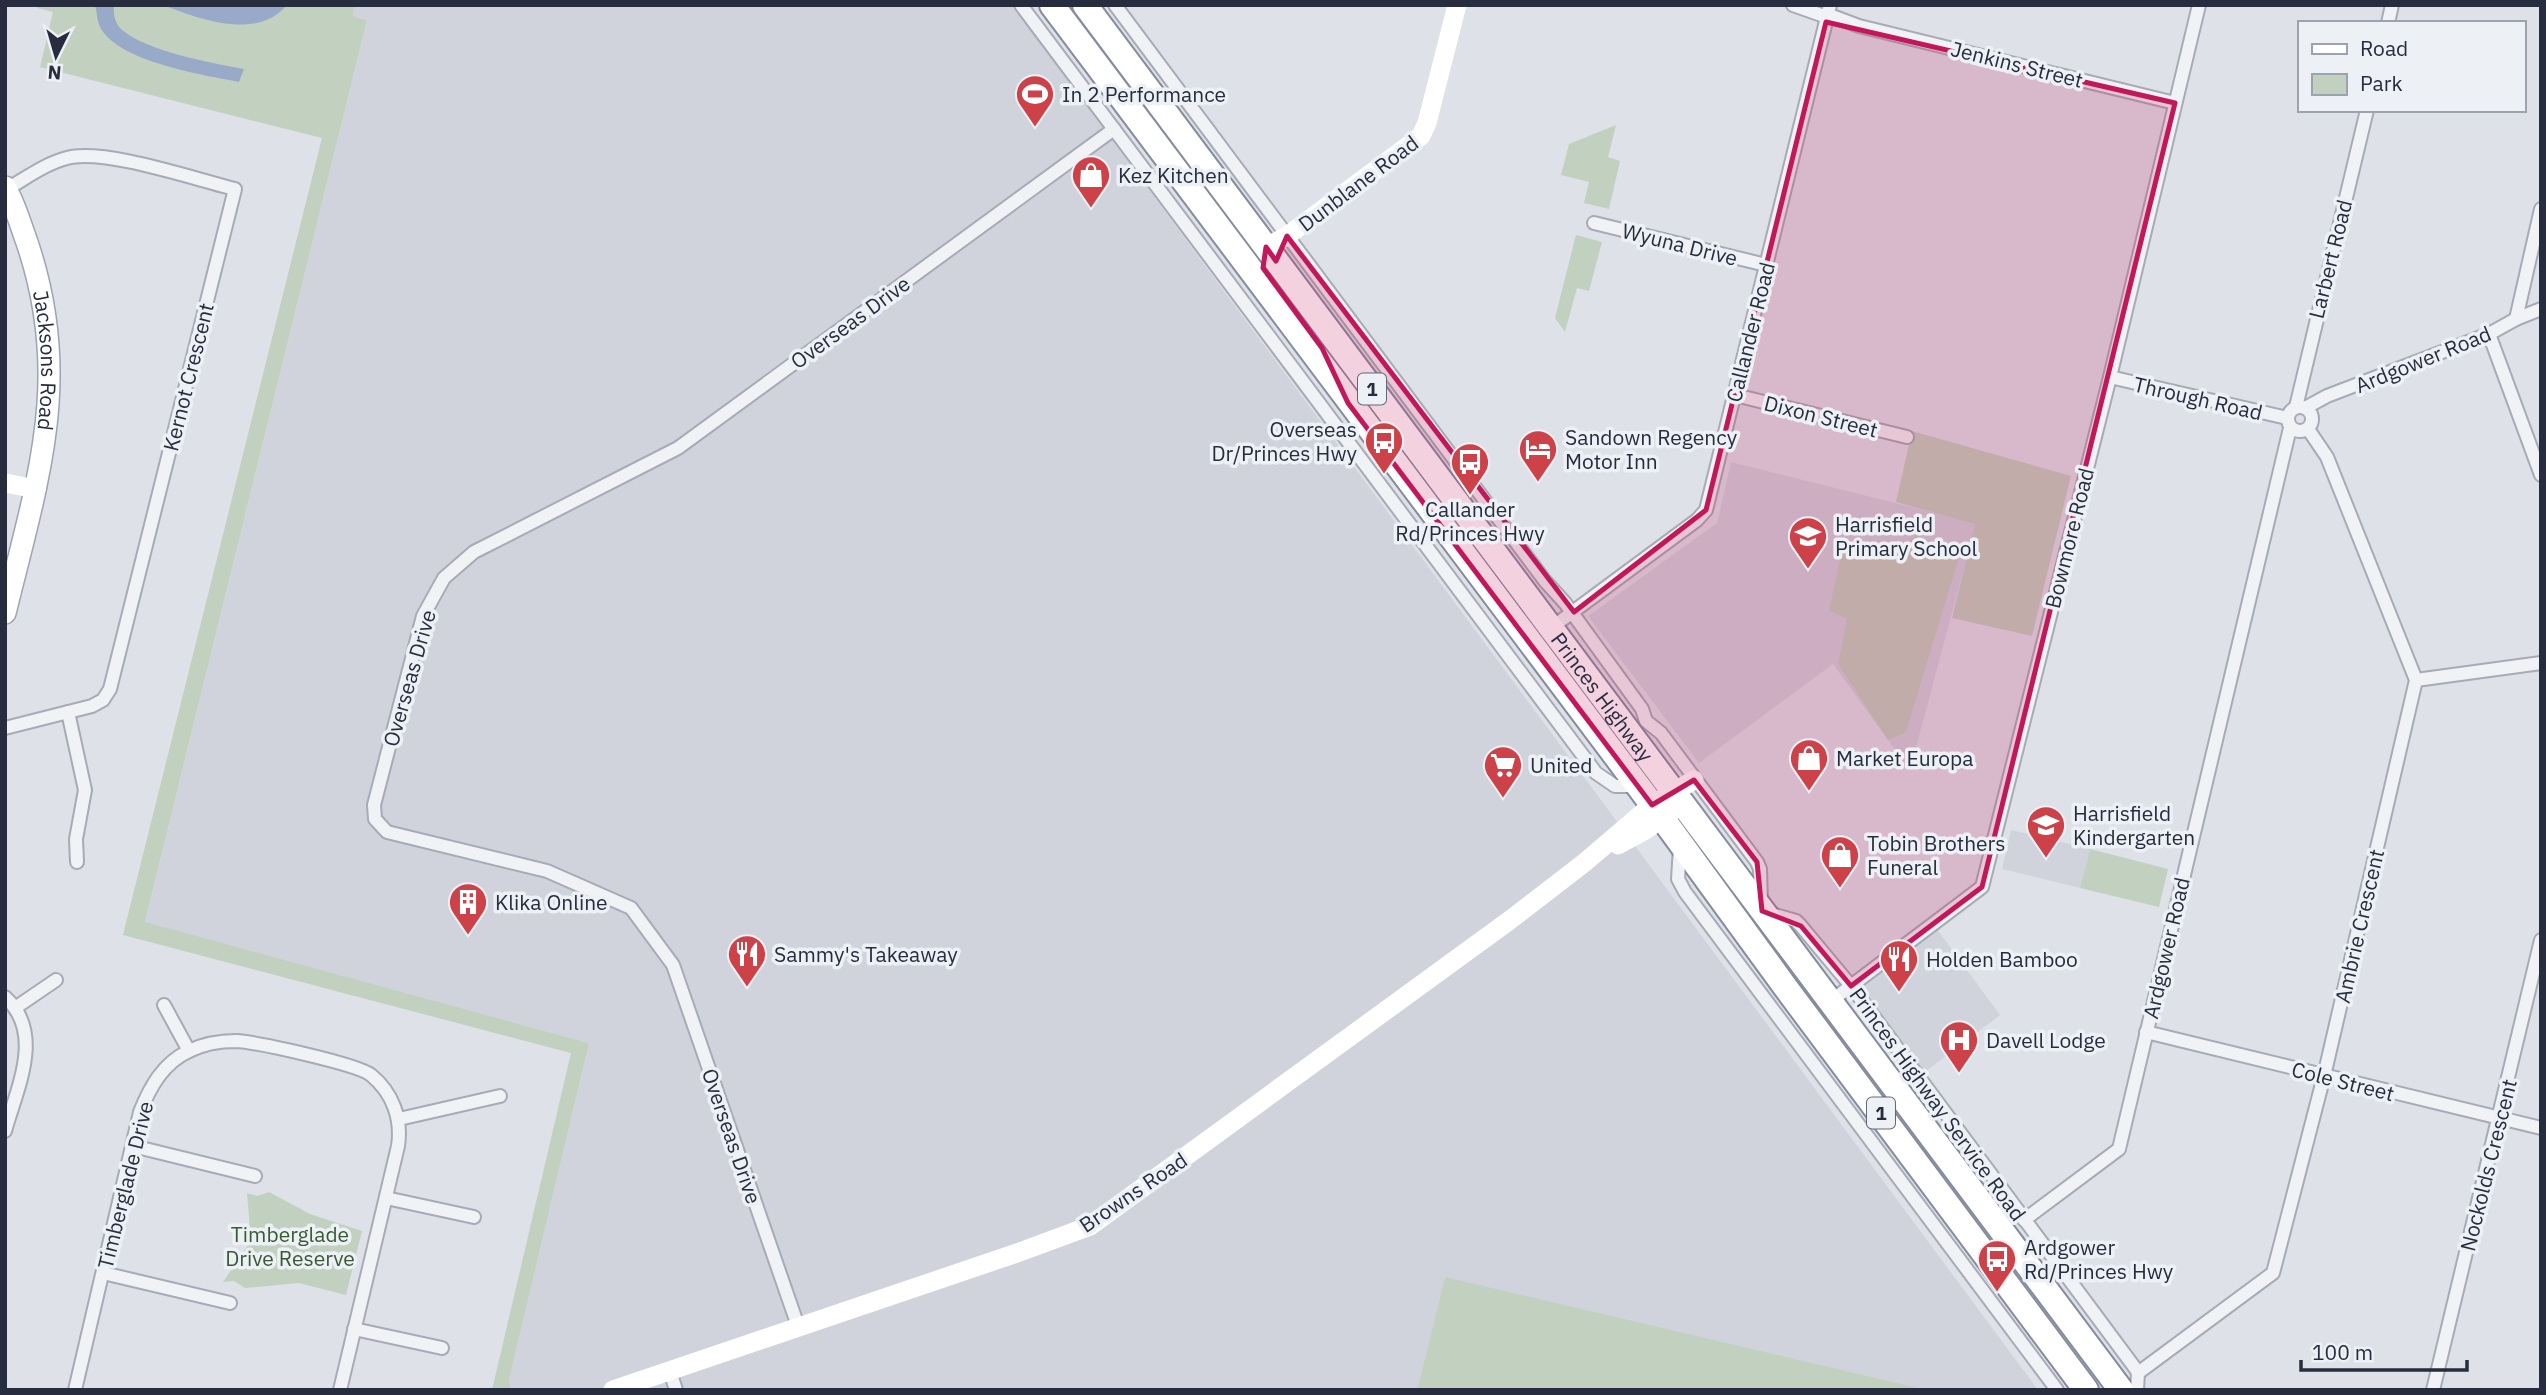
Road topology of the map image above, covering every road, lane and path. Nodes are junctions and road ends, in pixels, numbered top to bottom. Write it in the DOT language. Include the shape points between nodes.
graph roads {
  1 [pos="1021,5"];
  2 [pos="1052,5"];
  3 [pos="1085,5"];
  4 [pos="1115,5"];
  5 [pos="1457,5"];
  6 [pos="1793,5"];
  7 [pos="1808,5"];
  8 [pos="2199,5"];
  9 [pos="1828,14"];
  10 [pos="2175,103"];
  11 [pos="2367,112"];
  12 [pos="1114,129"];
  13 [pos="6,193"];
  14 [pos="2541,209"];
  15 [pos="1594,223"];
  16 [pos="1276,242"];
  17 [pos="1766,265"];
  18 [pos="2541,309"];
  19 [pos="2516,319"];
  20 [pos="2489,334"];
  21 [pos="2110,377"];
  22 [pos="1735,395"];
  23 [pos="1349,403"];
  24 [pos="2301,408"];
  25 [pos="2289,423"];
  26 [pos="2308,429"];
  27 [pos="1908,437"];
  28 [pos="2541,475"];
  29 [pos="5,483"];
  30 [pos="5,492"];
  31 [pos="34,494"];
  32 [pos="5,612"];
  33 [pos="1572,613"];
  34 [pos="1551,628"];
  35 [pos="2541,663"];
  36 [pos="2416,680"];
  37 [pos="68,712"];
  38 [pos="5,728"];
  39 [pos="1694,780"];
  40 [pos="1637,786"];
  41 [pos="1667,805"];
  42 [pos="1680,843"];
  43 [pos="77,862"];
  44 [pos="1762,910"];
  45 [pos="2541,940"];
  46 [pos="1808,973"];
  47 [pos="56,980"];
  48 [pos="1851,986"];
  49 [pos="1786,989"];
  50 [pos="5,997"];
  51 [pos="1831,1001"];
  52 [pos="164,1005"];
  53 [pos="15,1008"];
  54 [pos="1809,1016"];
  55 [pos="2146,1032"];
  56 [pos="188,1051"];
  57 [pos="2324,1076"];
  58 [pos="500,1096"];
  59 [pos="2500,1118"];
  60 [pos="399,1119"];
  61 [pos="2541,1128"];
  62 [pos="5,1131"];
  63 [pos="133,1146"];
  64 [pos="255,1176"];
  65 [pos="386,1198"];
  66 [pos="474,1217"];
  67 [pos="2024,1220"];
  68 [pos="103,1273"];
  69 [pos="230,1303"];
  70 [pos="798,1326"];
  71 [pos="354,1329"];
  72 [pos="442,1348"];
  73 [pos="670,1371"];
  74 [pos="2129,1382"];
  75 [pos="75,1390"];
  76 [pos="340,1390"];
  77 [pos="613,1390"];
  78 [pos="676,1390"];
  79 [pos="2057,1390"];
  80 [pos="2086,1390"];
  81 [pos="2137,1390"];
  82 [pos="2433,1390"];
  1 -- 12 [label="street"];
  2 -- 23 [label="highway, Princes Highway / 1"];
  3 -- 16 [label="highway, Princes Highway / 1"];
  4 -- 16 [label="street"];
  5 -- 16 [label="street, Dunblane Road" via="1421,136"];
  6 -- 9 [label="street, Jenkins Street"];
  7 -- 9 [label="street, Jenkins Street"];
  8 -- 10 [label="street, Bowmore Road"];
  9 -- 10 [label="street, Jenkins Street" via="1859,26"];
  9 -- 17 [label="street, Callander Road"];
  10 -- 21 [label="street, Bowmore Road"];
  11 -- 24 [label="street, Larbert Road"];
  12 -- 40 [label="street" via="1596,773 1615,786"];
  12 -- 70 [label="street, Overseas Drive" via="678,448 474,552 444,578 423,616 374,805 375,819 387,832 547,871 631,908 673,965"];
  13 -- 31 [label="main road, Jacksons Road" via="30,248 50,356 48,427"];
  13 -- 37 [label="street, Kernot Crescent" via="50,164 84,155 118,159 235,189 113,681 98,704"];
  14 -- 19 [label="street"];
  15 -- 17 [label="street, Wyuna Drive"];
  16 -- 23 [label="highway" via="1261,262 1263,268 1322,348"];
  16 -- 33 [label="street"];
  16 -- 34 [label="highway, Princes Highway / 1" via="1282,269"];
  17 -- 22 [label="street, Callander Road"];
  18 -- 19 [label="street, Ardgower Road"];
  19 -- 20 [label="street, Ardgower Road"];
  20 -- 24 [label="street, Ardgower Road"];
  20 -- 28 [label="street"];
  21 -- 25 [label="street, Through Road"];
  21 -- 48 [label="street, Bowmore Road" via="1982,887"];
  22 -- 27 [label="street, Dixon Street"];
  22 -- 33 [label="street, Callander Road" via="1704,513"];
  23 -- 40 [label="highway, Princes Highway / 1"];
  24 -- 25 [label="street" via="2290,412"];
  24 -- 26 [label="street" via="2312,418"];
  25 -- 26 [label="street" via="2301,432"];
  25 -- 55 [label="street, Ardgower Road"];
  26 -- 36 [label="street" via="2327,457"];
  29 -- 31 [label="street"];
  30 -- 31 [label="street"];
  31 -- 32 [label="main road, Jacksons Road"];
  33 -- 34 [label="street, Callander Road"];
  33 -- 39 [label="street" via="1646,721 1661,733"];
  34 -- 41 [label="highway, Princes Highway / 1"];
  35 -- 36 [label="street"];
  36 -- 57 [label="street, Ambrie Crescent"];
  37 -- 38 [label="street, Kernot Crescent"];
  37 -- 43 [label="street" via="85,783"];
  39 -- 41 [label="street, Browns Road"];
  39 -- 44 [label="street" via="1757,862"];
  40 -- 41 [label="highway, Princes Highway / 1"];
  41 -- 42 [label="highway, Princes Highway / 1"];
  41 -- 44 [label="highway, Princes Highway / 1"];
  41 -- 70 [label="street, Browns Road" via="1090,1226"];
  42 -- 49 [label="highway, Princes Highway / 1"];
  42 -- 79 [label="street" via="1678,879 1685,892"];
  44 -- 46 [label="highway, Princes Highway / 1"];
  44 -- 48 [label="street, Princes Highway Service Road" via="1801,926"];
  45 -- 59 [label="street, Nockolds Crescent"];
  46 -- 49 [label="highway"];
  46 -- 51 [label="highway, Princes Highway / 1"];
  47 -- 53 [label="street"];
  48 -- 51 [label="street, Bowmore Road"];
  48 -- 67 [label="street, Princes Highway Service Road"];
  49 -- 54 [label="highway, Princes Highway / 1"];
  50 -- 53 [label="street"];
  51 -- 54 [label="highway"];
  51 -- 74 [label="highway, Princes Highway / 1"];
  52 -- 56 [label="street"];
  53 -- 62 [label="street" via="27,1051"];
  54 -- 80 [label="highway, Princes Highway / 1"];
  55 -- 57 [label="street, Cole Street"];
  55 -- 67 [label="street, Ardgower Road" via="2119,1149"];
  56 -- 60 [label="street, Timberglade Drive" via="247,1042 357,1068 382,1087"];
  56 -- 63 [label="street, Timberglade Drive" via="154,1081 140,1112"];
  57 -- 59 [label="street, Cole Street"];
  57 -- 74 [label="street, Ambrie Crescent" via="2273,1273"];
  58 -- 60 [label="street"];
  59 -- 61 [label="street, Cole Street"];
  59 -- 82 [label="street, Nockolds Crescent"];
  60 -- 65 [label="street"];
  63 -- 64 [label="street"];
  63 -- 68 [label="street, Timberglade Drive"];
  65 -- 66 [label="street"];
  65 -- 71 [label="street"];
  67 -- 74 [label="street, Princes Highway Service Road"];
  68 -- 69 [label="street"];
  68 -- 75 [label="street, Timberglade Drive"];
  70 -- 73 [label="street, Browns Road"];
  71 -- 72 [label="street"];
  71 -- 76 [label="street"];
  73 -- 77 [label="street, Browns Road"];
  73 -- 78 [label="street"];
  74 -- 81 [label="street"];
}
